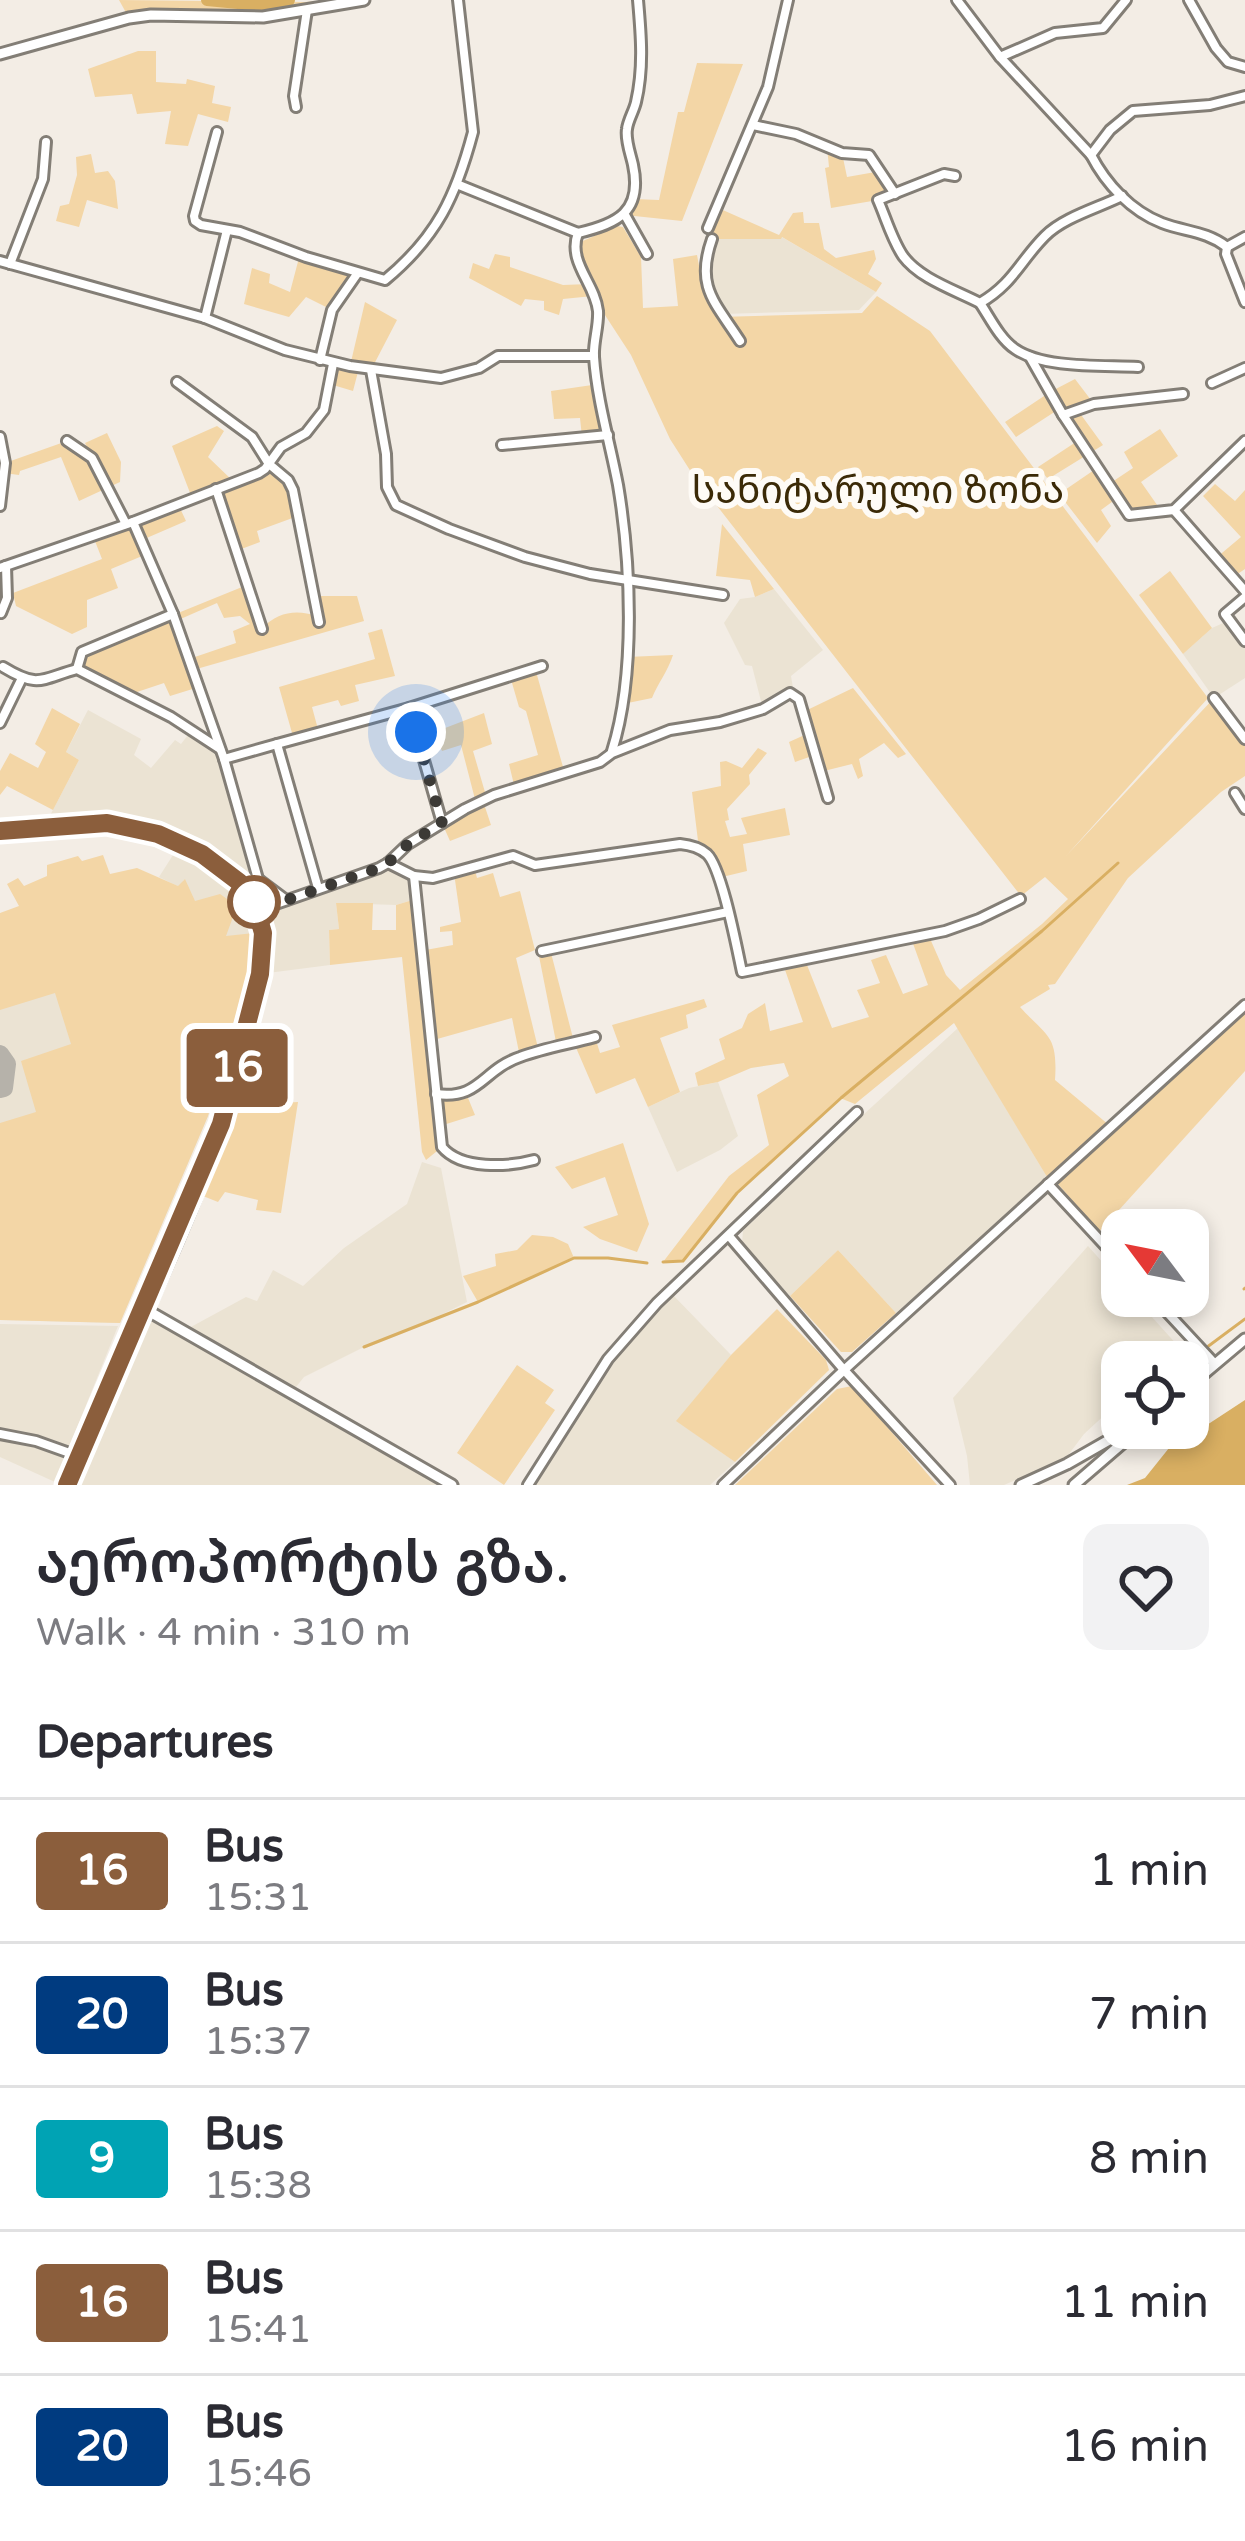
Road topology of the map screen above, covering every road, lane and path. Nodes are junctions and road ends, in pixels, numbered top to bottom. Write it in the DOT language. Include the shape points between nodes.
graph roads {
  1 [pos="364,0"];
  2 [pos="458,0"];
  3 [pos="638,0"];
  4 [pos="788,0"];
  5 [pos="957,0"];
  6 [pos="1126,0"];
  7 [pos="1190,0"];
  8 [pos="307,10"];
  9 [pos="0,54"];
  10 [pos="1000,58"];
  11 [pos="1245,67"];
  12 [pos="1245,96"];
  13 [pos="296,106"];
  14 [pos="753,124"];
  15 [pos="217,132"];
  16 [pos="46,142"];
  17 [pos="1091,155"];
  18 [pos="955,176"];
  19 [pos="459,184"];
  20 [pos="895,194"];
  21 [pos="1121,196"];
  22 [pos="625,215"];
  23 [pos="708,228"];
  24 [pos="227,230"];
  25 [pos="578,233"];
  26 [pos="1245,237"];
  27 [pos="712,239"];
  28 [pos="1227,247"];
  29 [pos="647,254"];
  30 [pos="5,263"];
  31 [pos="357,274"];
  32 [pos="1245,302"];
  33 [pos="980,304"];
  34 [pos="206,318"];
  35 [pos="740,341"];
  36 [pos="594,356"];
  37 [pos="1030,357"];
  38 [pos="320,360"];
  39 [pos="333,364"];
  40 [pos="1138,367"];
  41 [pos="1245,368"];
  42 [pos="371,370"];
  43 [pos="177,382"];
  44 [pos="1212,383"];
  45 [pos="1183,394"];
  46 [pos="1064,416"];
  47 [pos="608,435"];
  48 [pos="0,437"];
  49 [pos="67,441"];
  50 [pos="1245,441"];
  51 [pos="502,445"];
  52 [pos="269,464"];
  53 [pos="216,489"];
  54 [pos="0,506"];
  55 [pos="1174,510"];
  56 [pos="130,523"];
  57 [pos="3,567"];
  58 [pos="627,579"];
  59 [pos="1245,594"];
  60 [pos="723,595"];
  61 [pos="1,614"];
  62 [pos="172,614"];
  63 [pos="319,622"];
  64 [pos="262,629"];
  65 [pos="1245,640"];
  66 [pos="542,666"];
  67 [pos="3,667"];
  68 [pos="77,670"];
  69 [pos="22,678"];
  70 [pos="1214,698"];
  71 [pos="409,708"];
  72 [pos="0,723"];
  73 [pos="1245,739"];
  74 [pos="278,744"];
  75 [pos="612,753"];
  76 [pos="222,754"];
  77 [pos="1235,794"];
  78 [pos="828,798"];
  79 [pos="1245,809"];
  80 [pos="442,823"];
  81 [pos="0,831"];
  82 [pos="388,863"];
  83 [pos="414,876"];
  84 [pos="258,879"];
  85 [pos="318,888"];
  86 [pos="248,894"];
  87 [pos="1020,898"];
  88 [pos="286,900"];
  89 [pos="258,910"];
  90 [pos="728,912"];
  91 [pos="542,951"];
  92 [pos="1245,1005"];
  93 [pos="595,1037"];
  94 [pos="436,1094"];
  95 [pos="857,1112"];
  96 [pos="534,1160"];
  97 [pos="1048,1184"];
  98 [pos="729,1236"];
  99 [pos="1101,1241"];
  100 [pos="143,1308"];
  101 [pos="1171,1317"];
  102 [pos="1245,1339"];
  103 [pos="1215,1364"];
  104 [pos="1209,1369"];
  105 [pos="844,1370"];
  106 [pos="0,1434"];
  107 [pos="1101,1445"];
  108 [pos="1116,1449"];
  109 [pos="79,1456"];
  110 [pos="67,1485"];
  111 [pos="452,1485"];
  112 [pos="528,1485"];
  113 [pos="723,1485"];
  114 [pos="950,1485"];
  115 [pos="1022,1485"];
  116 [pos="1074,1485"];
  1 -- 8 [label="street"];
  2 -- 19 [label="street" via="473,132"];
  3 -- 22 [label="street" via="643,51 626,131 634,200"];
  4 -- 14 [label="street"];
  5 -- 10 [label="street"];
  6 -- 10 [label="street" via="1103,28 1055,33"];
  7 -- 11 [label="street" via="1216,48"];
  8 -- 9 [label="street" via="151,15"];
  8 -- 13 [label="street"];
  10 -- 17 [label="street"];
  12 -- 17 [label="street" via="1133,112"];
  14 -- 20 [label="street" via="869,155"];
  14 -- 23 [label="street"];
  15 -- 24 [label="street" via="194,216"];
  16 -- 30 [label="street" via="43,179"];
  17 -- 21 [label="street"];
  18 -- 20 [label="street"];
  19 -- 25 [label="street"];
  19 -- 31 [label="street" via="427,237 385,280"];
  20 -- 33 [label="street" via="878,200 904,256"];
  21 -- 28 [label="street" via="1157,221 1204,232"];
  21 -- 33 [label="street" via="1054,228 1005,287"];
  22 -- 25 [label="street"];
  22 -- 29 [label="street"];
  24 -- 31 [label="street"];
  24 -- 34 [label="street"];
  25 -- 36 [label="street" via="576,258 598,310"];
  26 -- 28 [label="street"];
  27 -- 35 [label="street" via="703,264 707,291"];
  28 -- 32 [label="street"];
  30 -- 34 [label="street"];
  31 -- 38 [label="street" via="332,310"];
  33 -- 37 [label="street" via="1011,347"];
  34 -- 38 [label="street"];
  36 -- 42 [label="street" via="498,356 441,378"];
  36 -- 47 [label="street"];
  37 -- 40 [label="street"];
  37 -- 46 [label="street"];
  38 -- 39 [label="street"];
  39 -- 42 [label="street"];
  39 -- 52 [label="street" via="324,410"];
  41 -- 44 [label="street"];
  42 -- 58 [label="street" via="396,505 525,556"];
  43 -- 52 [label="street" via="252,437"];
  45 -- 46 [label="street" via="1094,404"];
  46 -- 55 [label="street" via="1129,515"];
  47 -- 51 [label="street"];
  47 -- 58 [label="street"];
  48 -- 54 [label="street"];
  49 -- 56 [label="street" via="92,458"];
  50 -- 55 [label="street"];
  52 -- 53 [label="street"];
  52 -- 63 [label="street" via="293,490"];
  53 -- 56 [label="street"];
  53 -- 64 [label="street"];
  55 -- 59 [label="street"];
  56 -- 57 [label="street"];
  56 -- 62 [label="street"];
  57 -- 61 [label="street"];
  58 -- 60 [label="street"];
  58 -- 75 [label="street" via="626,682"];
  59 -- 65 [label="street" via="1225,614"];
  62 -- 68 [label="street" via="82,652"];
  62 -- 76 [label="street"];
  66 -- 71 [label="street"];
  67 -- 69 [label="street"];
  68 -- 69 [label="street"];
  68 -- 76 [label="street" via="172,717"];
  69 -- 72 [label="street"];
  70 -- 73 [label="street"];
  71 -- 74 [label="street"];
  71 -- 80 [label="street"];
  74 -- 76 [label="street"];
  74 -- 85 [label="street"];
  75 -- 78 [label="street" via="763,709 790,693 799,699"];
  75 -- 80 [label="street" via="494,795"];
  76 -- 84 [label="street"];
  77 -- 79 [label="street"];
  80 -- 82 [label="street"];
  81 -- 86 [label="highway" via="132,826 202,854"];
  82 -- 83 [label="street"];
  82 -- 85 [label="street"];
  83 -- 90 [label="street" via="513,856 536,865 691,845 711,859"];
  83 -- 94 [label="street"];
  84 -- 86 [label="street"];
  84 -- 88 [label="street"];
  85 -- 88 [label="street"];
  86 -- 89 [label="highway"];
  87 -- 90 [label="street" via="945,931 742,972"];
  88 -- 89 [label="street"];
  89 -- 100 [label="highway" via="260,974 232,1088"];
  90 -- 91 [label="street"];
  92 -- 97 [label="street"];
  93 -- 94 [label="street" via="498,1066 461,1095"];
  94 -- 96 [label="street" via="448,1155 498,1165"];
  95 -- 98 [label="street"];
  97 -- 99 [label="street"];
  97 -- 105 [label="street"];
  98 -- 105 [label="street"];
  98 -- 112 [label="street" via="608,1359"];
  100 -- 109 [label="highway"];
  100 -- 111 [label="street"];
  101 -- 103 [label="street"];
  102 -- 103 [label="street"];
  103 -- 104 [label="street"];
  105 -- 113 [label="street"];
  105 -- 114 [label="street"];
  106 -- 109 [label="street"];
  107 -- 115 [label="street"];
  108 -- 116 [label="street"];
  109 -- 110 [label="highway"];
}
